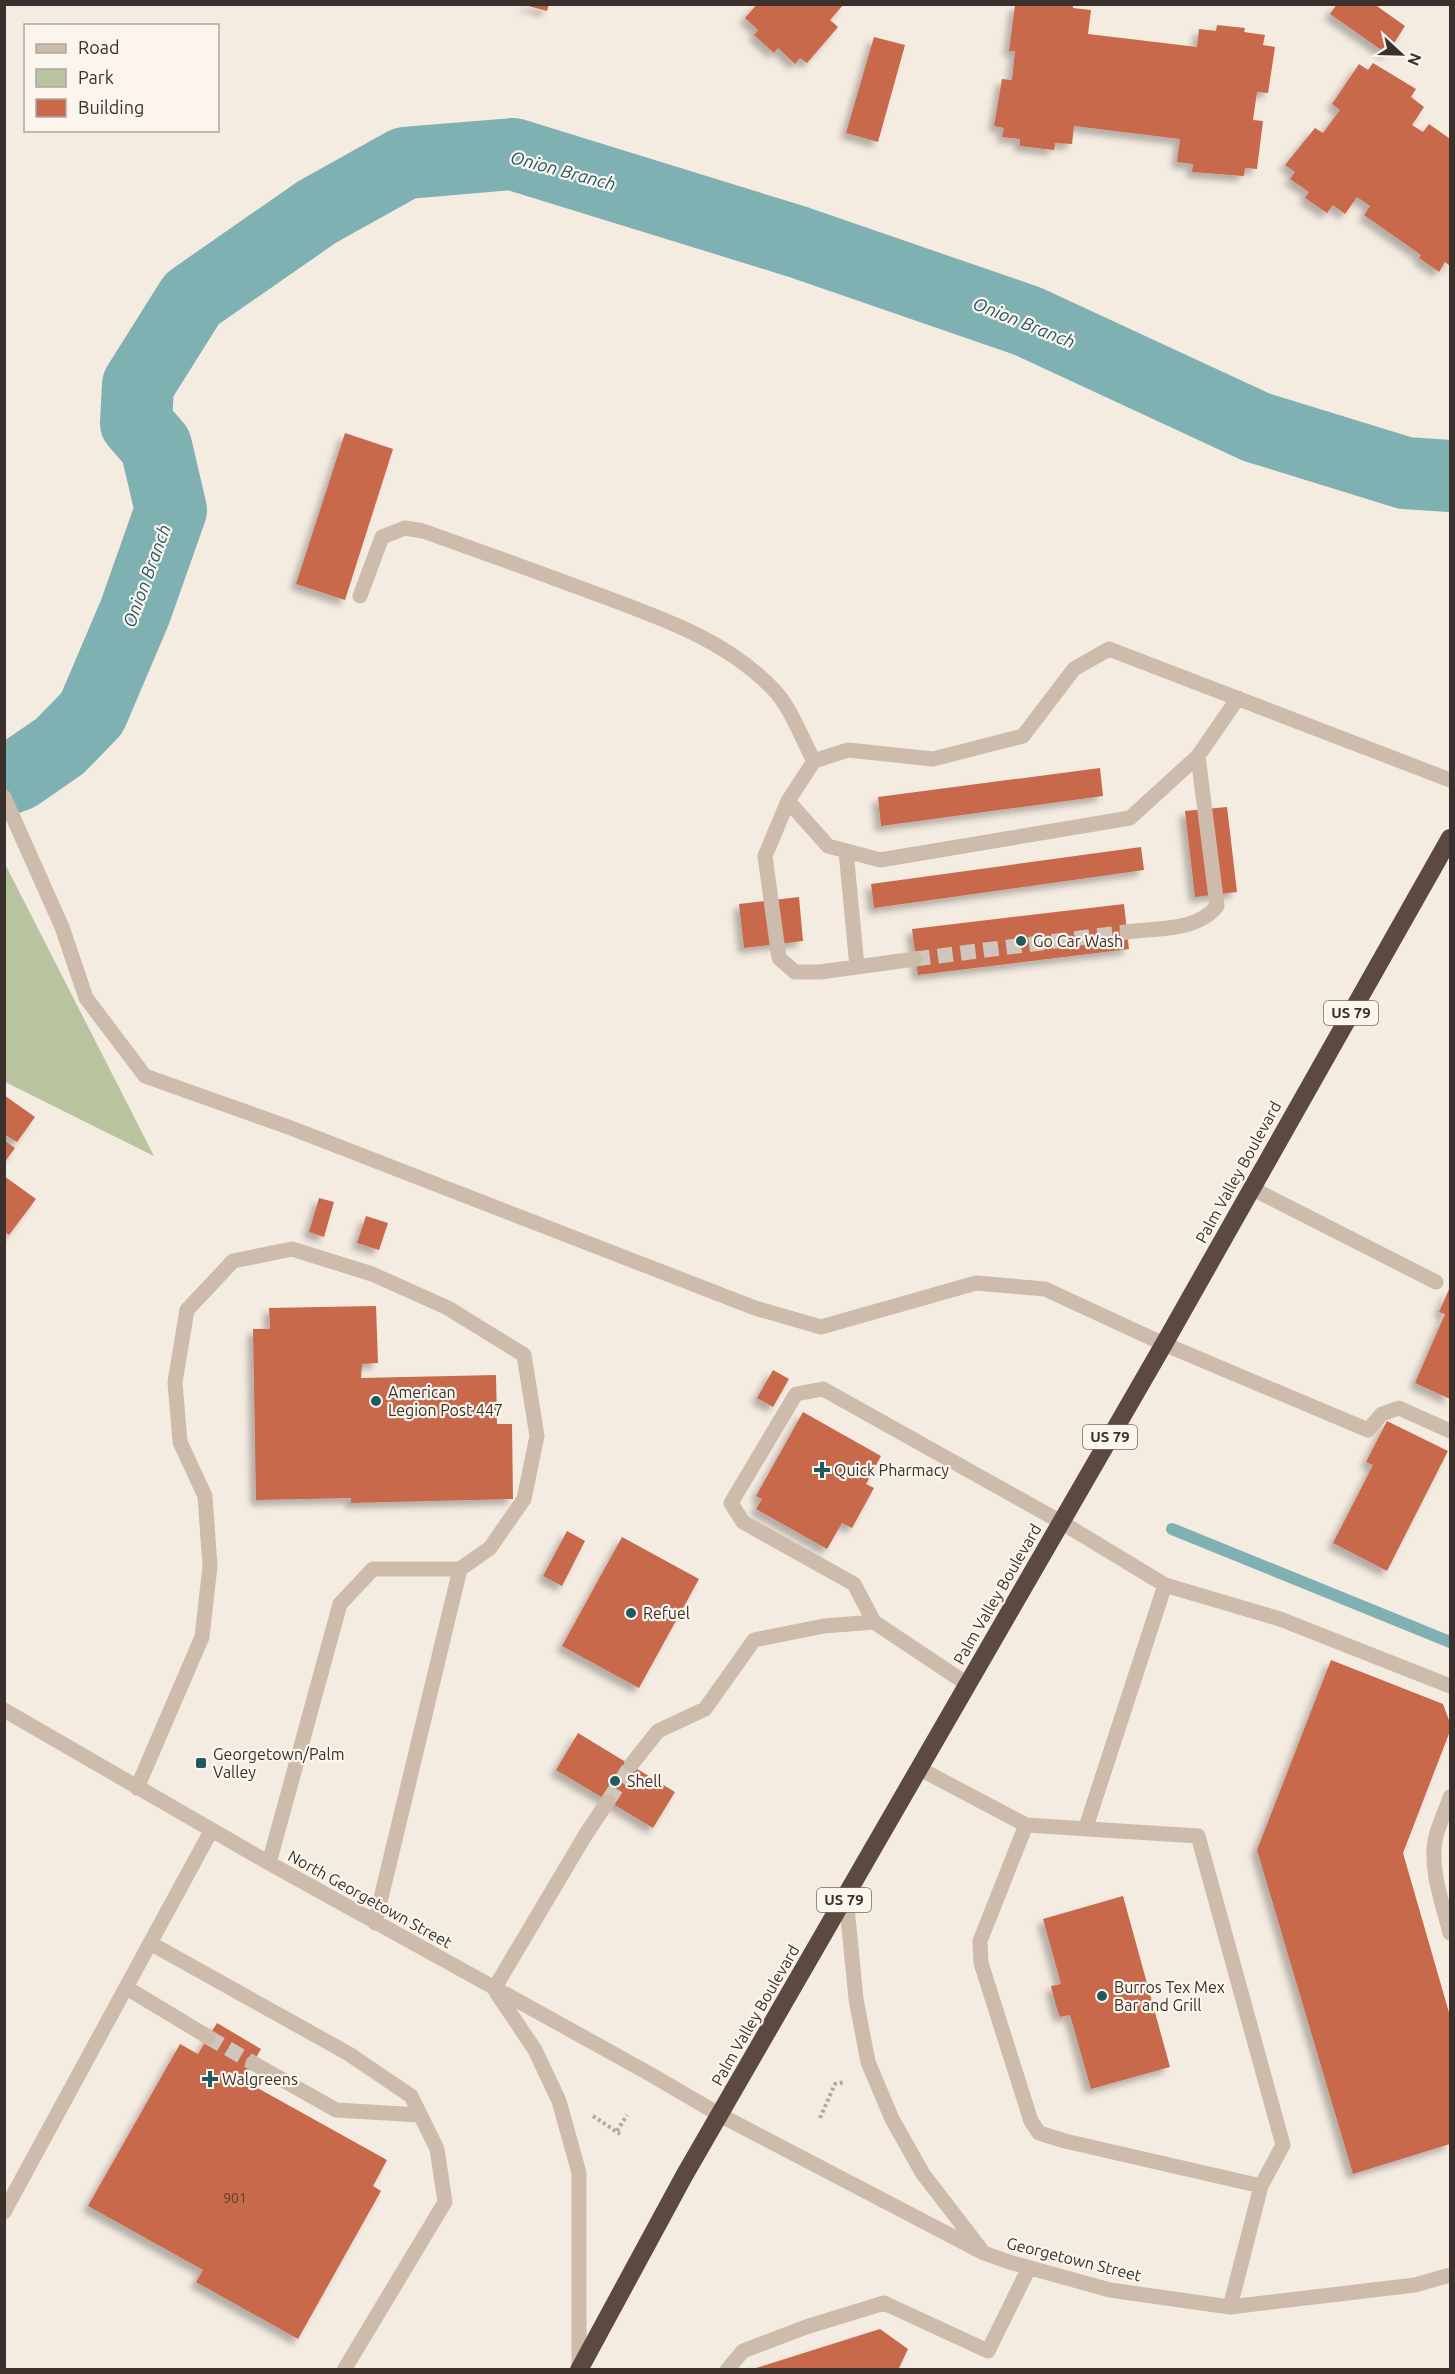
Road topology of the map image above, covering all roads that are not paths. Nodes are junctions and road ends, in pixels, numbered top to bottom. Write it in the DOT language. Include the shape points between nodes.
graph roads {
  1 [pos="360,596"];
  2 [pos="1238,698"];
  3 [pos="1198,756"];
  4 [pos="814,761"];
  5 [pos="1450,780"];
  6 [pos="4,797"];
  7 [pos="788,801"];
  8 [pos="1450,838"];
  9 [pos="846,851"];
  10 [pos="1127,932"];
  11 [pos="915,959"];
  12 [pos="857,967"];
  13 [pos="1251,1188"];
  14 [pos="1436,1282"];
  15 [pos="1164,1344"];
  16 [pos="1450,1431"];
  17 [pos="1061,1522"];
  18 [pos="460,1569"];
  19 [pos="1166,1585"];
  20 [pos="874,1622"];
  21 [pos="967,1684"];
  22 [pos="1450,1686"];
  23 [pos="4,1710"];
  24 [pos="631,1765"];
  25 [pos="920,1769"];
  26 [pos="137,1788"];
  27 [pos="1450,1797"];
  28 [pos="608,1801"];
  29 [pos="1026,1825"];
  30 [pos="1086,1827"];
  31 [pos="212,1831"];
  32 [pos="269,1863"];
  33 [pos="846,1897"];
  34 [pos="375,1923"];
  35 [pos="1450,1933"];
  36 [pos="150,1943"];
  37 [pos="127,1988"];
  38 [pos="494,1989"];
  39 [pos="208,2037"];
  40 [pos="253,2063"];
  41 [pos="420,2115"];
  42 [pos="720,2115"];
  43 [pos="1261,2186"];
  44 [pos="4,2212"];
  45 [pos="984,2253"];
  46 [pos="1029,2268"];
  47 [pos="1450,2275"];
  48 [pos="1230,2307"];
  49 [pos="580,2369"];
  50 [pos="344,2370"];
  51 [pos="727,2370"];
  1 -- 4 [label="street" via="382,537 405,528 526,568 656,616 736,658 776,691"];
  2 -- 3 [label="street"];
  2 -- 4 [label="street" via="1109,649 1074,669 1023,736 933,759 848,750"];
  2 -- 5 [label="street"];
  3 -- 9 [label="street" via="1130,818 880,860"];
  3 -- 10 [label="street" via="1217,906 1209,916 1190,924"];
  4 -- 7 [label="street"];
  6 -- 15 [label="street" via="62,927 86,998 145,1076 291,1128 755,1308 821,1327 976,1283 1045,1288"];
  7 -- 9 [label="street" via="828,846"];
  7 -- 12 [label="street" via="765,856 779,958 795,972"];
  8 -- 13 [label="highway, Palm Valley Boulevard / US 79"];
  9 -- 12 [label="street"];
  11 -- 12 [label="street"];
  13 -- 14 [label="street"];
  13 -- 15 [label="highway, Palm Valley Boulevard / US 79"];
  15 -- 16 [label="street" via="1368,1430 1382,1414 1399,1408"];
  15 -- 17 [label="highway, Palm Valley Boulevard / US 79"];
  17 -- 19 [label="street"];
  17 -- 20 [label="street" via="823,1389 796,1394 731,1503 743,1522 854,1584"];
  17 -- 21 [label="highway, Palm Valley Boulevard / US 79"];
  18 -- 26 [label="street" via="489,1548 524,1499 537,1436 524,1355 448,1308 372,1274 292,1249 233,1261 187,1310 175,1382 180,1442 205,1496 210,1566 202,1637"];
  18 -- 32 [label="street" via="373,1569 340,1604"];
  18 -- 34 [label="street"];
  19 -- 22 [label="street" via="1280,1619"];
  19 -- 30 [label="street"];
  20 -- 21 [label="street"];
  20 -- 24 [label="street" via="824,1626 754,1640 705,1708 658,1731"];
  21 -- 25 [label="highway, Palm Valley Boulevard / US 79"];
  23 -- 26 [label="street, North Georgetown Street"];
  25 -- 29 [label="street"];
  25 -- 33 [label="highway, Palm Valley Boulevard / US 79"];
  26 -- 31 [label="street, North Georgetown Street"];
  27 -- 35 [label="street" via="1435,1841 1434,1858"];
  28 -- 38 [label="street"];
  29 -- 30 [label="street"];
  29 -- 43 [label="street" via="980,1941 981,1963 1031,2121 1039,2133 1065,2141"];
  30 -- 43 [label="street" via="1198,1836 1283,2145"];
  31 -- 32 [label="street, North Georgetown Street"];
  31 -- 36 [label="street"];
  32 -- 34 [label="street, North Georgetown Street"];
  33 -- 42 [label="highway, Palm Valley Boulevard / US 79"];
  33 -- 45 [label="street" via="856,2000 868,2062 892,2119 923,2174"];
  34 -- 38 [label="street, North Georgetown Street"];
  36 -- 37 [label="street"];
  36 -- 41 [label="street" via="349,2054 411,2096"];
  37 -- 39 [label="street"];
  37 -- 44 [label="street"];
  38 -- 42 [label="street, North Georgetown Street"];
  38 -- 49 [label="street" via="535,2050 559,2101 579,2173"];
  40 -- 41 [label="street" via="336,2110"];
  41 -- 50 [label="street" via="437,2149 445,2202"];
  42 -- 45 [label="street, Georgetown Street"];
  42 -- 49 [label="highway, Palm Valley Boulevard / US 79"];
  43 -- 48 [label="street"];
  45 -- 46 [label="street, Georgetown Street"];
  46 -- 48 [label="street, Georgetown Street" via="1110,2290"];
  46 -- 51 [label="street" via="988,2351 884,2304 806,2327 744,2352"];
  47 -- 48 [label="street, Georgetown Street" via="1415,2285"];
}
